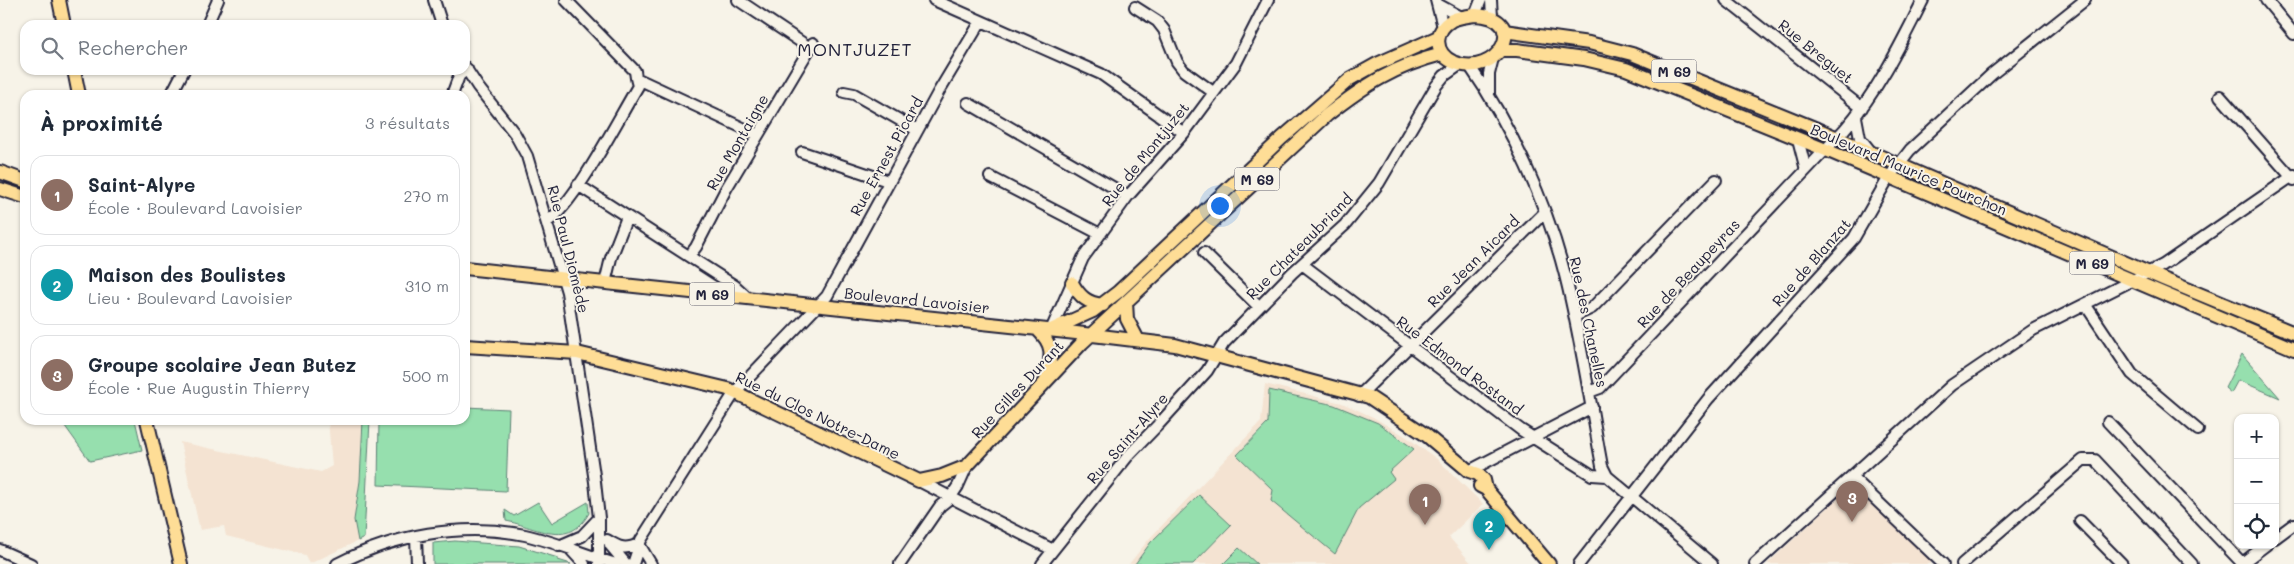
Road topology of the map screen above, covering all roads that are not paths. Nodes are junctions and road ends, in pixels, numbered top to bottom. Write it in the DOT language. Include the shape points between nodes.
graph roads {
  1 [pos="59,0"];
  2 [pos="218,0"];
  3 [pos="434,0"];
  4 [pos="566,0"];
  5 [pos="738,0"];
  6 [pos="934,0"];
  7 [pos="1268,0"];
  8 [pos="1481,0"];
  9 [pos="1491,0"];
  10 [pos="1726,0"];
  11 [pos="1923,0"];
  12 [pos="2085,0"];
  13 [pos="2266,0"];
  14 [pos="1438,2"];
  15 [pos="1135,7"];
  16 [pos="1475,15"];
  17 [pos="1461,16"];
  18 [pos="1492,17"];
  19 [pos="63,20"];
  20 [pos="209,20"];
  21 [pos="440,20"];
  22 [pos="981,21"];
  23 [pos="1504,31"];
  24 [pos="1441,32"];
  25 [pos="2294,34"];
  26 [pos="1497,54"];
  27 [pos="1445,56"];
  28 [pos="1465,65"];
  29 [pos="470,73"];
  30 [pos="75,75"];
  31 [pos="181,75"];
  32 [pos="460,75"];
  33 [pos="1444,76"];
  34 [pos="636,78"];
  35 [pos="78,90"];
  36 [pos="174,90"];
  37 [pos="454,90"];
  38 [pos="844,92"];
  39 [pos="1213,92"];
  40 [pos="1489,95"];
  41 [pos="2220,96"];
  42 [pos="968,103"];
  43 [pos="1862,108"];
  44 [pos="1856,117"];
  45 [pos="917,130"];
  46 [pos="1184,133"];
  47 [pos="758,135"];
  48 [pos="1798,138"];
  49 [pos="1837,138"];
  50 [pos="1826,150"];
  51 [pos="802,152"];
  52 [pos="1872,154"];
  53 [pos="1898,165"];
  54 [pos="1806,170"];
  55 [pos="0,172"];
  56 [pos="1889,177"];
  57 [pos="2293,177"];
  58 [pos="990,178"];
  59 [pos="20,179"];
  60 [pos="1716,180"];
  61 [pos="888,181"];
  62 [pos="578,185"];
  63 [pos="0,189"];
  64 [pos="20,195"];
  65 [pos="1128,196"];
  66 [pos="1544,213"];
  67 [pos="627,217"];
  68 [pos="548,222"];
  69 [pos="1100,234"];
  70 [pos="1204,253"];
  71 [pos="689,256"];
  72 [pos="1302,264"];
  73 [pos="470,269"];
  74 [pos="2151,273"];
  75 [pos="563,279"];
  76 [pos="2134,281"];
  77 [pos="605,283"];
  78 [pos="1072,283"];
  79 [pos="748,298"];
  80 [pos="1126,302"];
  81 [pos="2085,304"];
  82 [pos="1103,305"];
  83 [pos="818,306"];
  84 [pos="1259,307"];
  85 [pos="1575,316"];
  86 [pos="1037,328"];
  87 [pos="1051,330"];
  88 [pos="2294,333"];
  89 [pos="1091,334"];
  90 [pos="1138,340"];
  91 [pos="1409,345"];
  92 [pos="470,346"];
  93 [pos="2294,349"];
  94 [pos="577,354"];
  95 [pos="1216,356"];
  96 [pos="1046,380"];
  97 [pos="735,392"];
  98 [pos="1589,392"];
  99 [pos="1359,396"];
  100 [pos="1592,407"];
  101 [pos="2108,422"];
  102 [pos="148,425"];
  103 [pos="2198,430"];
  104 [pos="1532,438"];
  105 [pos="968,466"];
  106 [pos="1469,471"];
  107 [pos="1606,476"];
  108 [pos="1852,477"];
  109 [pos="919,481"];
  110 [pos="1631,497"];
  111 [pos="950,498"];
  112 [pos="599,518"];
  113 [pos="2080,521"];
  114 [pos="2294,524"];
  115 [pos="2279,535"];
  116 [pos="416,536"];
  117 [pos="607,540"];
  118 [pos="639,544"];
  119 [pos="559,546"];
  120 [pos="2261,549"];
  121 [pos="0,550"];
  122 [pos="571,550"];
  123 [pos="1053,550"];
  124 [pos="599,561"];
  125 [pos="31,564"];
  126 [pos="181,564"];
  127 [pos="336,564"];
  128 [pos="416,564"];
  129 [pos="584,564"];
  130 [pos="616,564"];
  131 [pos="626,564"];
  132 [pos="633,564"];
  133 [pos="651,564"];
  134 [pos="900,564"];
  135 [pos="1042,564"];
  136 [pos="1549,564"];
  137 [pos="1578,564"];
  138 [pos="1712,564"];
  139 [pos="1755,564"];
  140 [pos="1943,564"];
  141 [pos="1962,564"];
  142 [pos="2122,564"];
  143 [pos="2192,564"];
  144 [pos="2242,564"];
  1 -- 19 [label="main road"];
  2 -- 20 [label="street"];
  3 -- 21 [label="street"];
  4 -- 34 [label="street" via="634,71"];
  5 -- 47 [label="street, Rue Montaigne" via="812,46"];
  6 -- 22 [label="street"];
  7 -- 39 [label="street, Rue de Montjuzet" via="1236,63"];
  8 -- 16 [label="street"];
  9 -- 18 [label="street"];
  10 -- 43 [label="street, Rue Breguet"];
  11 -- 43 [label="street, Rue de Beaupeyras" via="1891,64"];
  12 -- 53 [label="street, Rue de Blanzat" via="1992,74"];
  13 -- 25 [label="street"];
  14 -- 17 [label="street"];
  14 -- 24 [label="street"];
  15 -- 39 [label="street" via="1157,21 1164,30 1184,71"];
  16 -- 17 [label="main road"];
  16 -- 18 [label="main road"];
  17 -- 24 [label="main road"];
  18 -- 23 [label="main road"];
  22 -- 45 [label="street, Rue Ernest Picard"];
  22 -- 46 [label="street" via="1101,74"];
  23 -- 26 [label="main road" via="1505,42"];
  23 -- 49 [label="main road, Boulevard Maurice Pourchon / M 69" via="1589,43 1632,54"];
  24 -- 27 [label="main road"];
  24 -- 82 [label="main road, M 69" via="1350,79"];
  26 -- 28 [label="main road"];
  26 -- 40 [label="street" via="1489,79"];
  26 -- 48 [label="main road, Boulevard Maurice Pourchon / M 69" via="1517,50 1584,59 1626,69"];
  27 -- 28 [label="main road"];
  27 -- 33 [label="street, Rue Chateaubriand"];
  27 -- 80 [label="main road, M 69" via="1409,63 1355,93 1327,115"];
  28 -- 33 [label="street, Rue Chateaubriand"];
  28 -- 40 [label="street, Rue des Chanelles"];
  29 -- 68 [label="street, Rue Paul Diomède" via="522,144"];
  30 -- 35 [label="main road"];
  31 -- 36 [label="street"];
  32 -- 37 [label="street"];
  33 -- 72 [label="street, Rue Chateaubriand" via="1379,183 1345,225"];
  34 -- 47 [label="street"];
  34 -- 62 [label="street" via="638,86"];
  38 -- 45 [label="street" via="854,94"];
  39 -- 46 [label="street, Rue de Montjuzet"];
  40 -- 66 [label="street, Rue des Chanelles"];
  41 -- 57 [label="street"];
  42 -- 65 [label="street"];
  43 -- 44 [label="street, Rue de Beaupeyras"];
  44 -- 49 [label="street, Rue de Beaupeyras"];
  44 -- 52 [label="street" via="1860,138"];
  45 -- 61 [label="street, Rue Ernest Picard"];
  46 -- 65 [label="street, Rue de Montjuzet"];
  47 -- 71 [label="street, Rue Montaigne"];
  48 -- 50 [label="main road, Boulevard Maurice Pourchon / M 69"];
  48 -- 54 [label="street"];
  49 -- 50 [label="street, Rue de Beaupeyras"];
  49 -- 52 [label="main road, Boulevard Maurice Pourchon / M 69"];
  50 -- 54 [label="street, Rue de Beaupeyras"];
  50 -- 56 [label="main road, Boulevard Maurice Pourchon / M 69"];
  51 -- 61 [label="street"];
  52 -- 53 [label="main road, Boulevard Maurice Pourchon / M 69"];
  53 -- 56 [label="street, Rue de Blanzat"];
  53 -- 74 [label="main road, Boulevard Maurice Pourchon / M 69"];
  54 -- 98 [label="street, Rue de Beaupeyras" via="1600,388"];
  55 -- 59 [label="main road"];
  56 -- 76 [label="main road, Boulevard Maurice Pourchon / M 69"];
  56 -- 110 [label="street, Rue de Blanzat" via="1854,238 1720,386"];
  57 -- 74 [label="street"];
  58 -- 69 [label="street"];
  60 -- 85 [label="street" via="1592,308"];
  61 -- 83 [label="street, Rue Ernest Picard" via="827,296"];
  62 -- 67 [label="street"];
  62 -- 68 [label="street"];
  63 -- 64 [label="main road"];
  65 -- 69 [label="street, Rue de Montjuzet"];
  66 -- 85 [label="street, Rue des Chanelles" via="1565,273"];
  66 -- 91 [label="street, Rue Jean Aicard"];
  67 -- 71 [label="street"];
  67 -- 77 [label="street"];
  68 -- 75 [label="street, Rue Paul Diomède"];
  69 -- 78 [label="street, Rue de Montjuzet" via="1083,258"];
  70 -- 84 [label="street"];
  71 -- 79 [label="street"];
  72 -- 84 [label="street, Rue Chateaubriand"];
  72 -- 91 [label="street, Rue Edmond Rostand"];
  73 -- 75 [label="main road, Boulevard Lavoisier / M 69"];
  74 -- 76 [label="street"];
  74 -- 88 [label="main road, Boulevard Maurice Pourchon / M 69"];
  75 -- 77 [label="main road, Boulevard Lavoisier / M 69"];
  75 -- 94 [label="street, Rue Paul Diomède"];
  76 -- 81 [label="street" via="2119,285"];
  76 -- 93 [label="main road, Boulevard Maurice Pourchon / M 69"];
  77 -- 79 [label="main road, Boulevard Lavoisier / M 69"];
  78 -- 82 [label="main road" via="1083,298"];
  78 -- 87 [label="street, Rue de Montjuzet"];
  79 -- 83 [label="main road, Boulevard Lavoisier / M 69"];
  80 -- 89 [label="main road, M 69"];
  80 -- 90 [label="main road" via="1127,320"];
  81 -- 103 [label="street" via="2132,374"];
  81 -- 108 [label="street" via="2033,330 1952,385"];
  82 -- 87 [label="main road, M 69"];
  83 -- 86 [label="main road, Boulevard Lavoisier / M 69"];
  83 -- 97 [label="street, Rue Ernest Picard"];
  84 -- 95 [label="street, Rue Chateaubriand" via="1224,343"];
  85 -- 98 [label="street, Rue des Chanelles"];
  86 -- 87 [label="main road, Boulevard Lavoisier"];
  86 -- 96 [label="main road" via="1048,340 1052,351"];
  87 -- 89 [label="main road, Boulevard Lavoisier"];
  89 -- 90 [label="main road, Boulevard Lavoisier"];
  89 -- 96 [label="main road, Rue Gilles Durant / M 69"];
  90 -- 95 [label="main road, Boulevard Lavoisier"];
  91 -- 99 [label="street, Rue Jean Aicard"];
  91 -- 104 [label="street, Rue Edmond Rostand"];
  92 -- 94 [label="main road, Rue du Clos Notre-Dame"];
  94 -- 97 [label="main road, Rue du Clos Notre-Dame"];
  94 -- 112 [label="street, Rue Paul Diomède"];
  95 -- 99 [label="main road, Boulevard Lavoisier" via="1315,381"];
  95 -- 123 [label="street, Rue Saint-Alyre" via="1173,409 1128,456"];
  96 -- 105 [label="main road, Rue Gilles Durant / M 69"];
  97 -- 109 [label="main road, Rue du Clos Notre-Dame"];
  97 -- 118 [label="street, Rue Ernest Picard"];
  98 -- 100 [label="street, Rue des Chanelles"];
  99 -- 106 [label="main road, Boulevard Lavoisier" via="1369,397 1426,435"];
  100 -- 104 [label="street"];
  100 -- 107 [label="street, Rue des Chanelles"];
  101 -- 144 [label="street"];
  102 -- 126 [label="main road"];
  104 -- 106 [label="street"];
  104 -- 107 [label="street, Rue Edmond Rostand" via="1592,475"];
  105 -- 109 [label="main road, Rue Gilles Durant / M 69"];
  105 -- 111 [label="street, Rue Gilles Durant"];
  106 -- 136 [label="main road, Boulevard Lavoisier" via="1472,479 1486,489"];
  107 -- 110 [label="street"];
  108 -- 139 [label="street"];
  108 -- 140 [label="street"];
  109 -- 111 [label="street, Rue du Clos Notre-Dame"];
  110 -- 137 [label="street, Rue de Blanzat"];
  110 -- 138 [label="street"];
  111 -- 123 [label="street, Rue du Clos Notre-Dame"];
  111 -- 134 [label="street, Rue Gilles Durant" via="940,506"];
  112 -- 117 [label="street, Rue Paul Diomède"];
  112 -- 119 [label="street" via="582,536"];
  112 -- 124 [label="street, Rue Paul Diomède"];
  113 -- 142 [label="street"];
  114 -- 115 [label="street"];
  116 -- 119 [label="street" via="482,532 525,535"];
  116 -- 127 [label="street" via="384,543"];
  116 -- 128 [label="street"];
  117 -- 118 [label="street" via="619,548"];
  117 -- 131 [label="street, Rue Paul Diomède"];
  118 -- 132 [label="street, Rue Ernest Picard"];
  118 -- 133 [label="street"];
  119 -- 122 [label="street"];
  120 -- 144 [label="street"];
  121 -- 125 [label="street"];
  122 -- 124 [label="street"];
  122 -- 129 [label="street"];
  123 -- 135 [label="street, Rue Saint-Alyre"];
  124 -- 130 [label="street"];
  141 -- 143 [label="street" via="2089,458 2095,460"];
}
